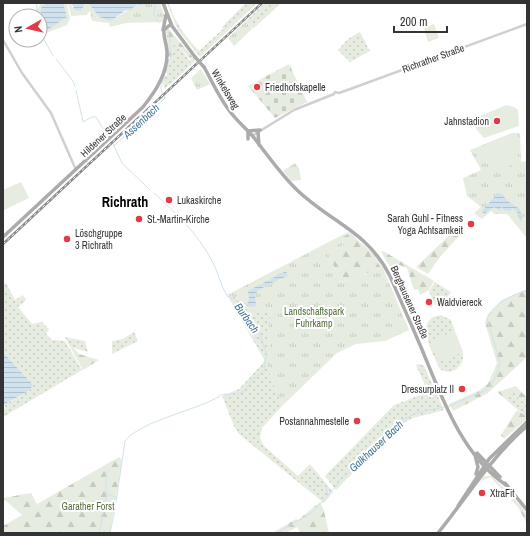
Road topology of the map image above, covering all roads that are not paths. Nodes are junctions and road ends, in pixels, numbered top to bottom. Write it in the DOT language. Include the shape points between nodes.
graph roads {
  1 [pos="164,3"];
  2 [pos="165,8"];
  3 [pos="165,22"];
  4 [pos="170,22"];
  5 [pos="527,24"];
  6 [pos="163,34"];
  7 [pos="3,40"];
  8 [pos="248,131"];
  9 [pos="259,131"];
  10 [pos="252,136"];
  11 [pos="248,139"];
  12 [pos="259,144"];
  13 [pos="76,170"];
  14 [pos="285,178"];
  15 [pos="3,237"];
  16 [pos="527,422"];
  17 [pos="527,426"];
  18 [pos="468,443"];
  19 [pos="474,452"];
  20 [pos="498,453"];
  21 [pos="493,454"];
  22 [pos="480,455"];
  23 [pos="486,465"];
  24 [pos="494,472"];
  25 [pos="480,477"];
  26 [pos="474,480"];
  27 [pos="527,510"];
  28 [pos="455,512"];
  29 [pos="438,533"];
  1 -- 2 [label="main road, Winkelsweg"];
  2 -- 3 [label="main road, Hildener Straße"];
  2 -- 4 [label="main road, Winkelsweg"];
  3 -- 4 [label="main road"];
  3 -- 6 [label="main road, Hildener Straße"];
  4 -- 6 [label="main road"];
  4 -- 8 [label="main road, Winkelsweg, bridge" via="228,109"];
  5 -- 9 [label="street, Richrather Straße" via="336,92 294,110"];
  6 -- 13 [label="main road, Hildener Straße" via="167,57 154,93 132,119"];
  7 -- 13 [label="street" via="22,73 51,113"];
  8 -- 9 [label="main road"];
  8 -- 10 [label="main road, Winkelsweg"];
  8 -- 11 [label="main road"];
  9 -- 10 [label="street"];
  9 -- 12 [label="main road"];
  10 -- 12 [label="main road, Winkelsweg"];
  12 -- 14 [label="main road, Winkelsweg"];
  13 -- 15 [label="main road, Hildener Straße"];
  14 -- 18 [label="main road, Berghausener Straße" via="301,194 349,228 375,251 385,266 445,405"];
  16 -- 21 [label="main road"];
  17 -- 20 [label="main road"];
  18 -- 19 [label="main road, Berghausener Straße"];
  18 -- 22 [label="main road, Berghausener Straße"];
  19 -- 23 [label="main road, Berghausener Straße"];
  19 -- 26 [label="main road" via="478,467"];
  20 -- 23 [label="main road"];
  20 -- 24 [label="main road" via="493,463"];
  21 -- 22 [label="main road" via="486,457"];
  21 -- 23 [label="main road"];
  22 -- 23 [label="main road, Berghausener Straße"];
  23 -- 24 [label="main road, Berghausener Straße"];
  23 -- 25 [label="main road"];
  23 -- 26 [label="main road"];
  24 -- 25 [label="main road"];
  24 -- 27 [label="main road, Berghausener Straße"];
  25 -- 28 [label="main road"];
  26 -- 28 [label="main road"];
  28 -- 29 [label="main road"];
}
